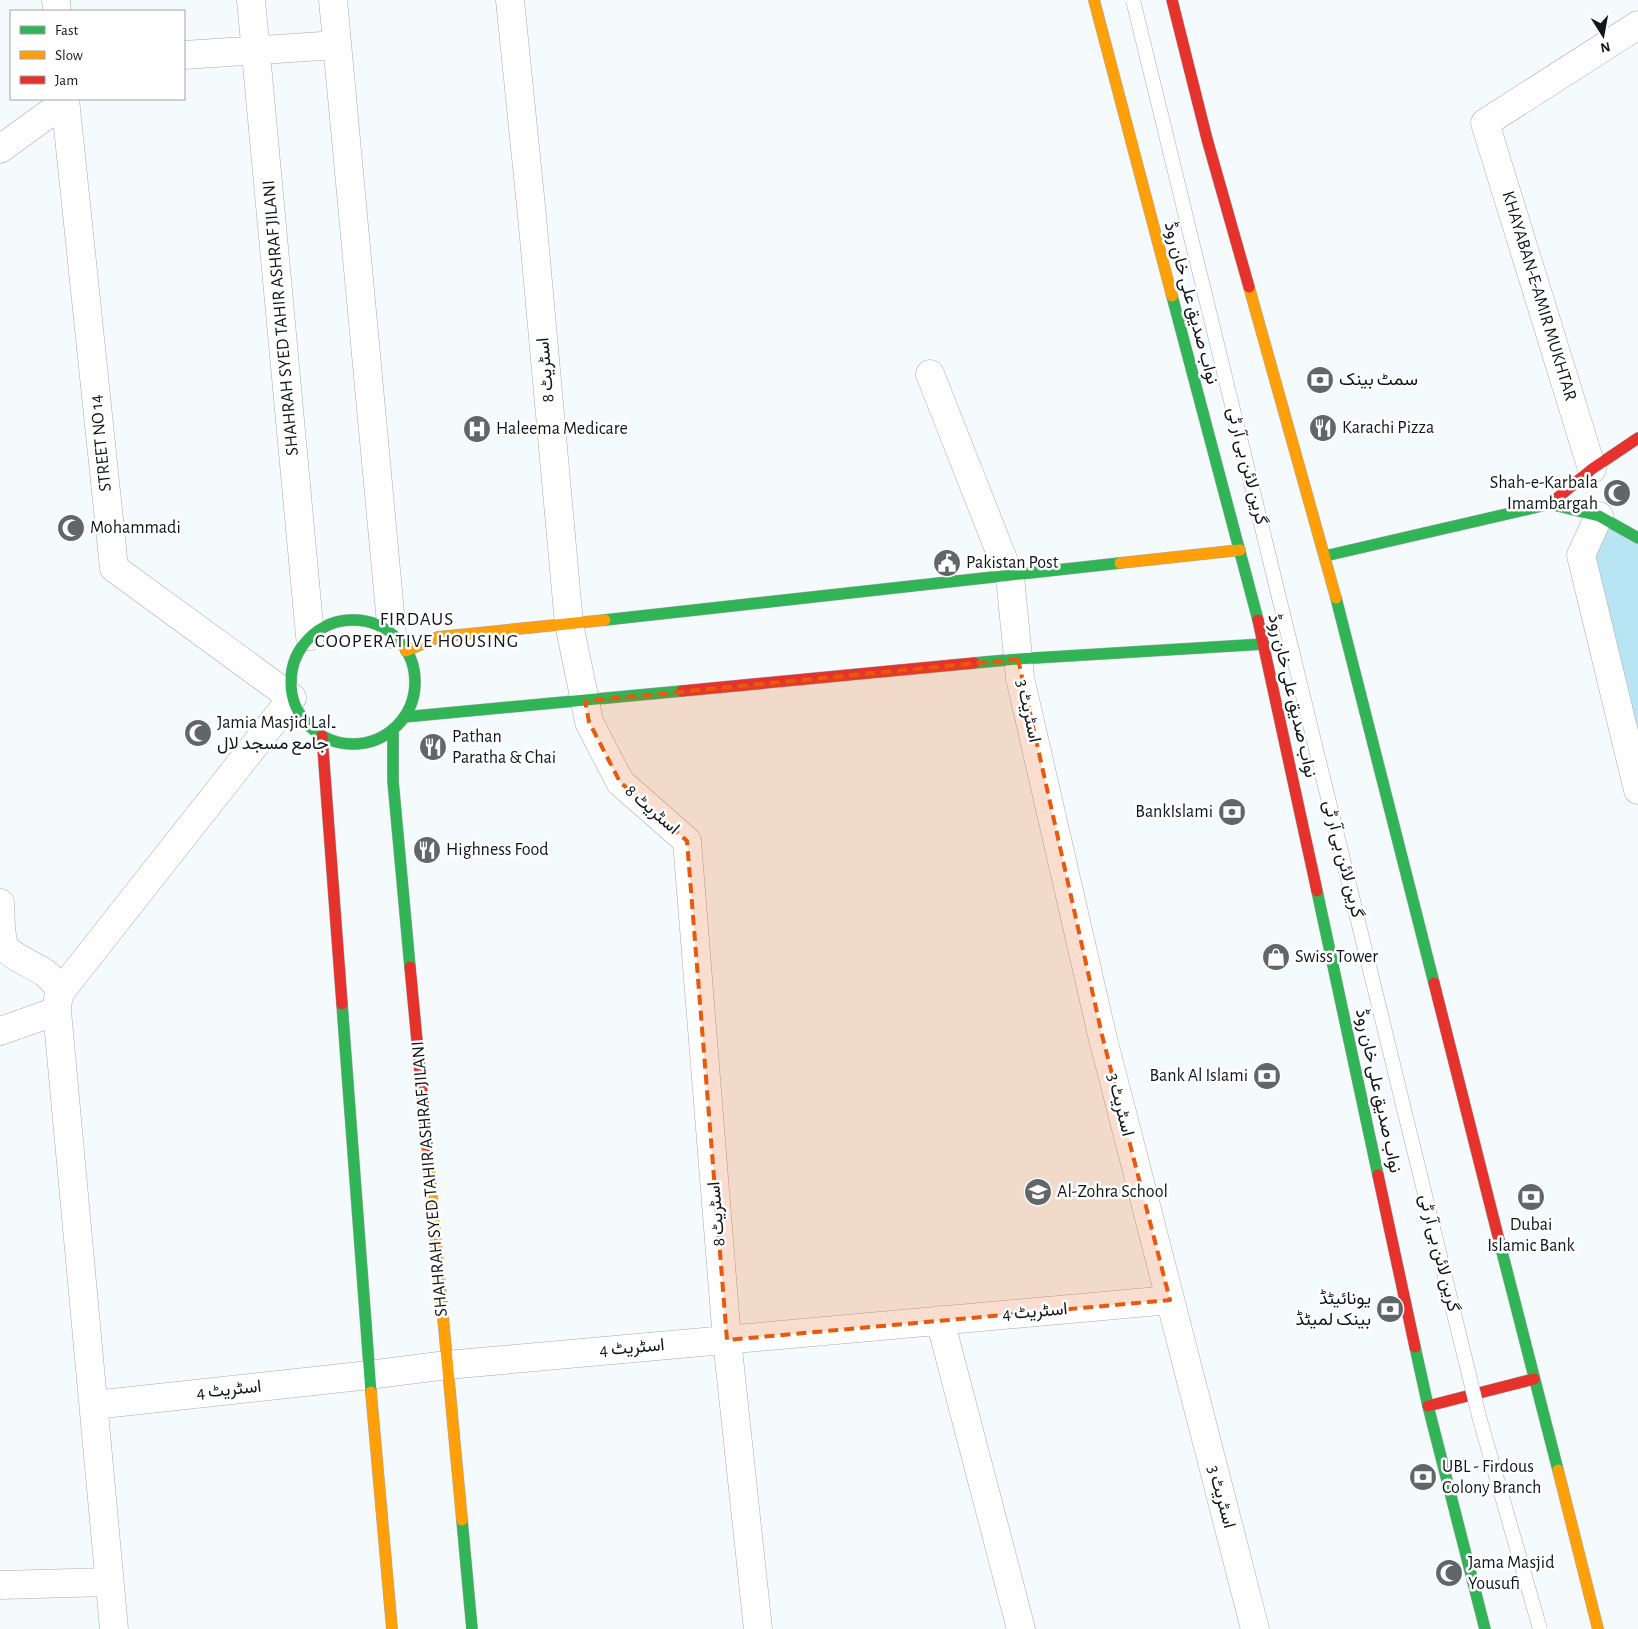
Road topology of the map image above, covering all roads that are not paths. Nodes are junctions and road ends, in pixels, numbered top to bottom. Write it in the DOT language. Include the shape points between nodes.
graph roads {
  1 [pos="251,0"];
  2 [pos="333,0"];
  3 [pos="510,0"];
  4 [pos="1094,0"];
  5 [pos="1133,0"];
  6 [pos="1172,0"];
  7 [pos="1638,25"];
  8 [pos="337,45"];
  9 [pos="256,49"];
  10 [pos="185,55"];
  11 [pos="65,100"];
  12 [pos="0,149"];
  13 [pos="930,374"];
  14 [pos="1638,438"];
  15 [pos="1592,469"];
  16 [pos="1550,504"];
  17 [pos="1599,516"];
  18 [pos="1638,538"];
  19 [pos="1240,550"];
  20 [pos="1325,556"];
  21 [pos="1010,576"];
  22 [pos="569,624"];
  23 [pos="310,636"];
  24 [pos="400,642"];
  25 [pos="1264,644"];
  26 [pos="1018,658"];
  27 [pos="292,698"];
  28 [pos="585,701"];
  29 [pos="404,717"];
  30 [pos="393,729"];
  31 [pos="322,736"];
  32 [pos="1638,790"];
  33 [pos="0,903"];
  34 [pos="59,1001"];
  35 [pos="0,1031"];
  36 [pos="1170,1300"];
  37 [pos="940,1320"];
  38 [pos="727,1340"];
  39 [pos="447,1365"];
  40 [pos="369,1375"];
  41 [pos="1534,1379"];
  42 [pos="94,1405"];
  43 [pos="1428,1406"];
  44 [pos="109,1582"];
  45 [pos="0,1585"];
  46 [pos="114,1629"];
  47 [pos="392,1629"];
  48 [pos="472,1629"];
  49 [pos="758,1629"];
  50 [pos="1021,1629"];
  51 [pos="1256,1629"];
  52 [pos="1485,1629"];
  53 [pos="1540,1629"];
  54 [pos="1598,1629"];
  1 -- 9 [label="street, SHAHRAH SYED TAHIR ASHRAF JILANI"];
  2 -- 8 [label="street"];
  3 -- 22 [label="street, اسٹریٹ 8"];
  4 -- 19 [label="street, نواب صدیق علی خان روڈ"];
  5 -- 53 [label="lane, گرین لائن بی آر ٹی, bridge" via="1480,1420"];
  6 -- 20 [label="street" via="1207,139"];
  7 -- 15 [label="street, KHAYABAN-E-AMIR MUKHTAR" via="1485,123"];
  8 -- 9 [label="street"];
  8 -- 24 [label="street"];
  9 -- 10 [label="street"];
  9 -- 23 [label="street, SHAHRAH SYED TAHIR ASHRAF JILANI"];
  11 -- 12 [label="street"];
  11 -- 27 [label="street, STREET NO 14" via="114,568"];
  13 -- 21 [label="street, اسٹریٹ 3"];
  14 -- 15 [label="street"];
  15 -- 16 [label="street"];
  16 -- 17 [label="street"];
  16 -- 20 [label="street"];
  17 -- 18 [label="street"];
  17 -- 32 [label="street" via="1581,555"];
  19 -- 21 [label="street"];
  19 -- 25 [label="street, نواب صدیق علی خان روڈ"];
  20 -- 41 [label="street"];
  21 -- 22 [label="street"];
  21 -- 26 [label="street, اسٹریٹ 3"];
  22 -- 24 [label="street"];
  22 -- 28 [label="street, اسٹریٹ 8"];
  23 -- 24 [label="street" via="329,624 352,620 374,623"];
  23 -- 27 [label="street" via="296,656 290,677"];
  24 -- 29 [label="street" via="414,676 413,697"];
  25 -- 26 [label="street"];
  25 -- 43 [label="street, نواب صدیق علی خان روڈ"];
  26 -- 28 [label="street"];
  26 -- 36 [label="street, اسٹریٹ 3" via="1102,1035"];
  27 -- 31 [label="street" via="305,722"];
  27 -- 34 [label="street"];
  28 -- 29 [label="street"];
  28 -- 38 [label="street, اسٹریٹ 8" via="589,722 620,782 687,841"];
  29 -- 30 [label="street"];
  30 -- 31 [label="street" via="375,740 353,744"];
  30 -- 39 [label="street, SHAHRAH SYED TAHIR ASHRAF JILANI" via="394,781"];
  31 -- 40 [label="street"];
  33 -- 34 [label="street" via="4,946 10,954 48,975"];
  34 -- 35 [label="street"];
  34 -- 42 [label="street"];
  36 -- 37 [label="street, اسٹریٹ 4"];
  36 -- 51 [label="street, اسٹریٹ 3"];
  37 -- 38 [label="street, اسٹریٹ 4"];
  37 -- 50 [label="street"];
  38 -- 39 [label="street, اسٹریٹ 4"];
  38 -- 49 [label="street, اسٹریٹ 8"];
  39 -- 40 [label="street, اسٹریٹ 4"];
  39 -- 48 [label="street, SHAHRAH SYED TAHIR ASHRAF JILANI"];
  40 -- 42 [label="street, اسٹریٹ 4"];
  40 -- 47 [label="street"];
  41 -- 43 [label="street"];
  41 -- 54 [label="street"];
  42 -- 44 [label="street"];
  43 -- 52 [label="street, نواب صدیق علی خان روڈ"];
  44 -- 45 [label="street"];
  44 -- 46 [label="street"];
}
